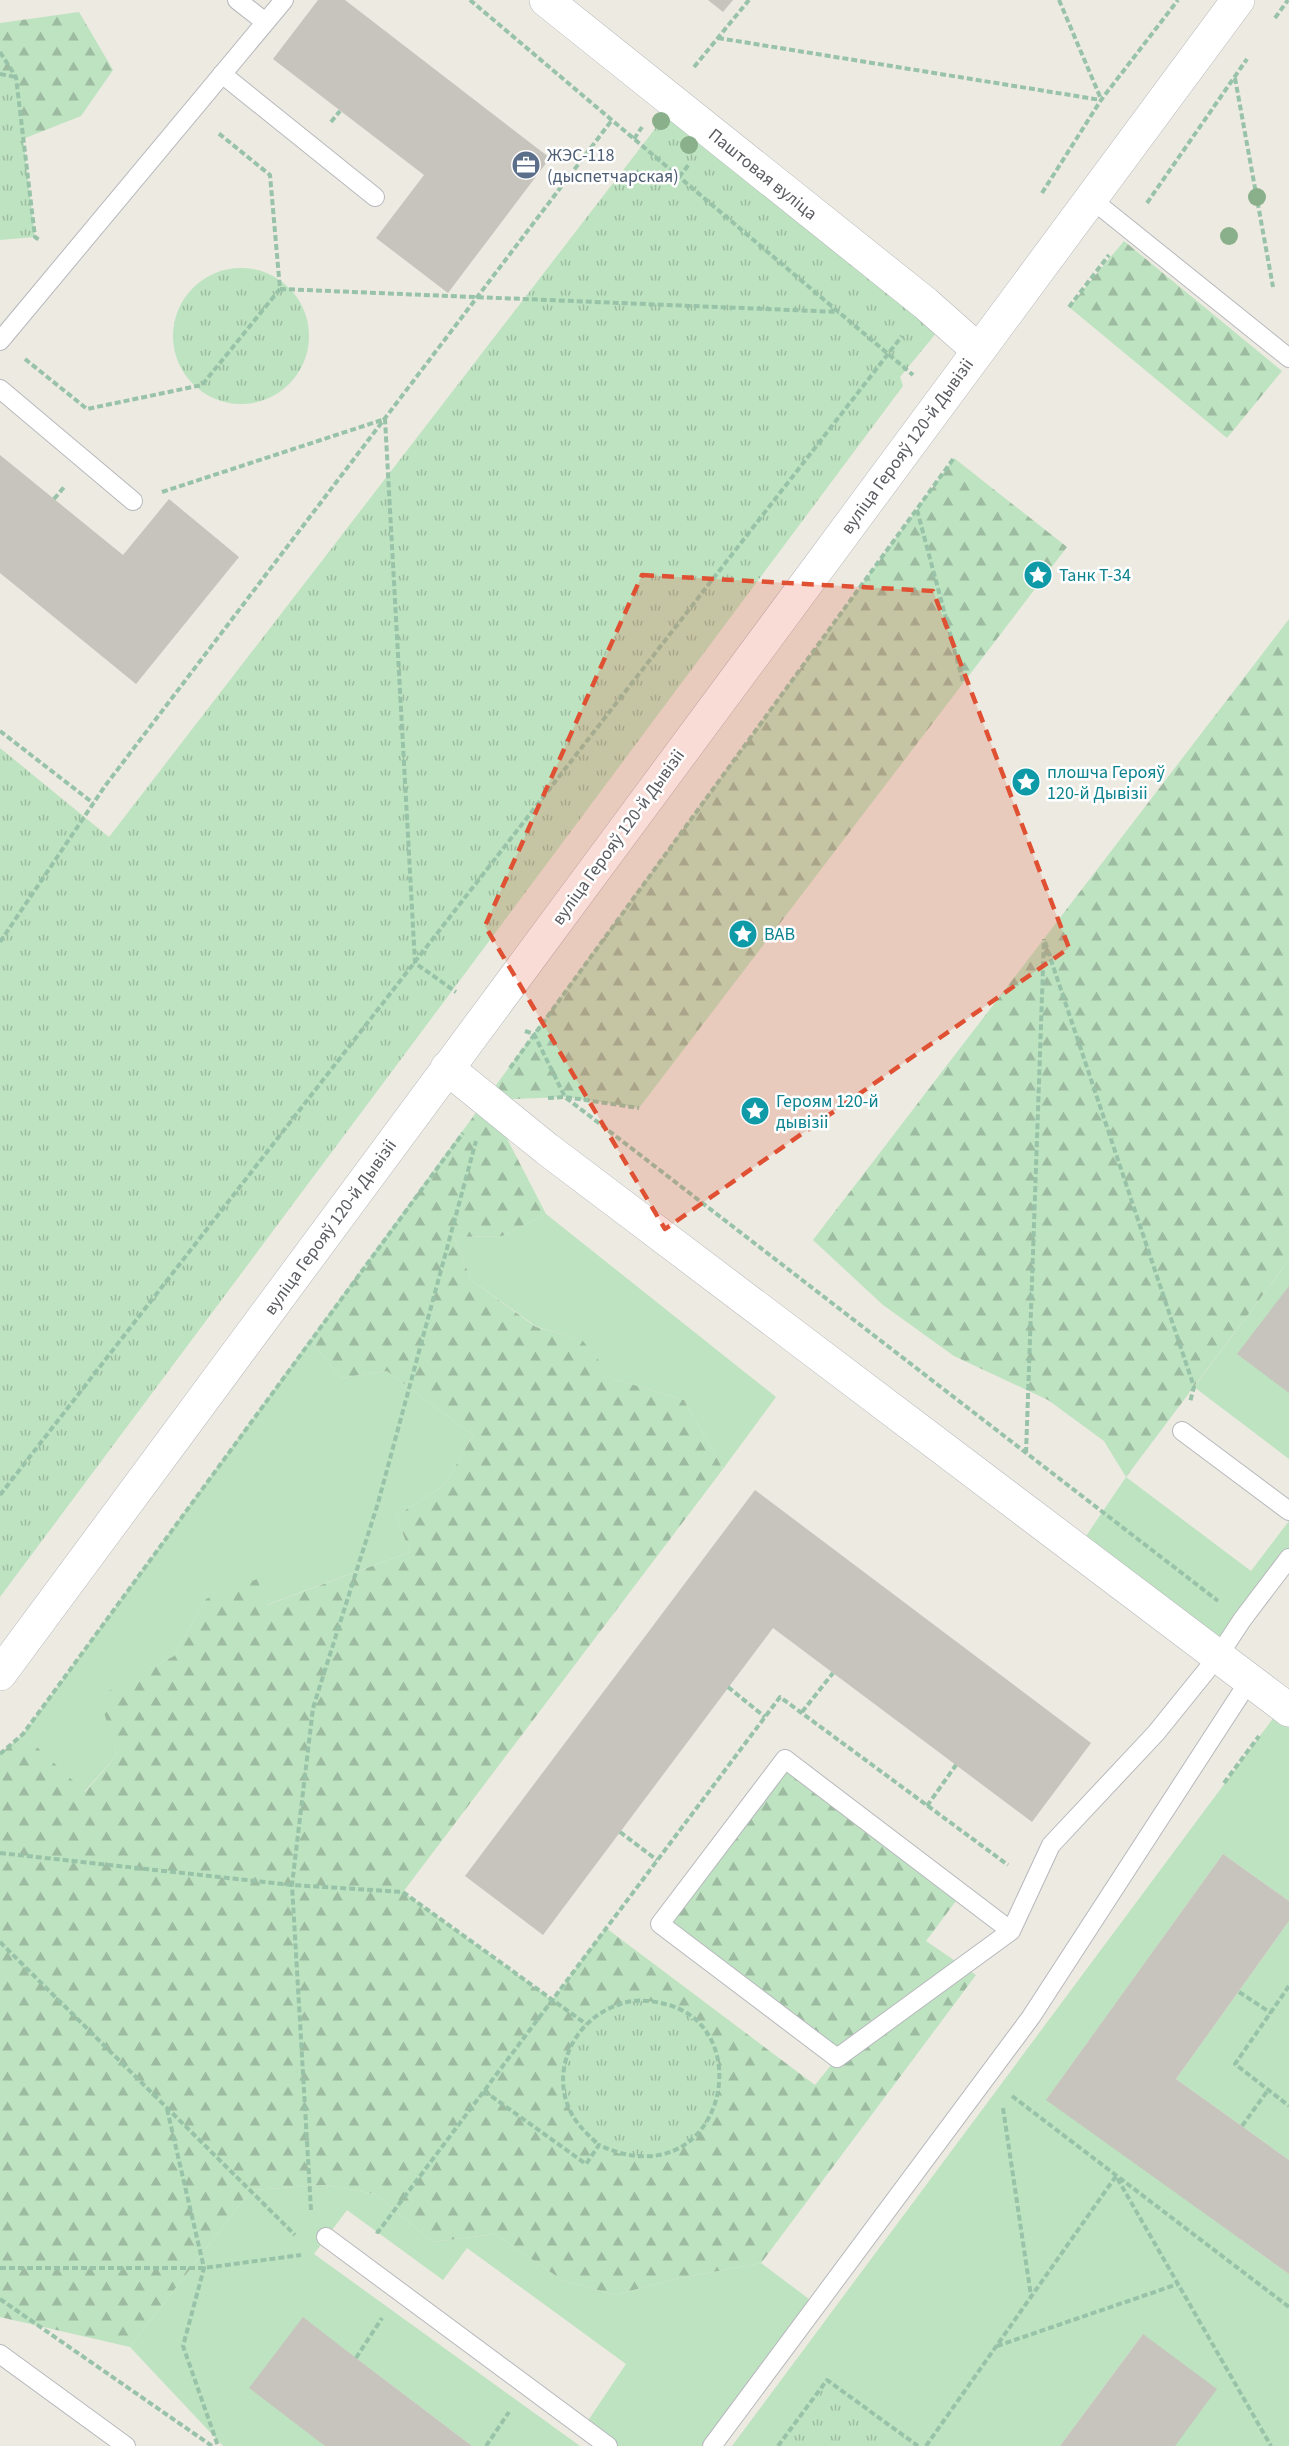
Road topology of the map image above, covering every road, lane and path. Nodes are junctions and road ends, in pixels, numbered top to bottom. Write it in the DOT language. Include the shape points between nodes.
graph roads {
  1 [pos="237,0"];
  2 [pos="284,0"];
  3 [pos="470,0"];
  4 [pos="546,0"];
  5 [pos="1059,0"];
  6 [pos="1178,0"];
  7 [pos="1238,0"];
  8 [pos="1288,0"];
  9 [pos="1275,19"];
  10 [pos="264,21"];
  11 [pos="718,38"];
  12 [pos="0,52"];
  13 [pos="1248,58"];
  14 [pos="0,74"];
  15 [pos="222,74"];
  16 [pos="16,77"];
  17 [pos="1235,77"];
  18 [pos="1101,100"];
  19 [pos="612,120"];
  20 [pos="211,127"];
  21 [pos="375,197"];
  22 [pos="1040,198"];
  23 [pos="1090,198"];
  24 [pos="1128,229"];
  25 [pos="35,237"];
  26 [pos="1273,288"];
  27 [pos="280,289"];
  28 [pos="477,299"];
  29 [pos="1069,307"];
  30 [pos="839,312"];
  31 [pos="0,341"];
  32 [pos="978,350"];
  33 [pos="17,352"];
  34 [pos="889,354"];
  35 [pos="1289,358"];
  36 [pos="918,379"];
  37 [pos="0,390"];
  38 [pos="385,419"];
  39 [pos="133,501"];
  40 [pos="916,509"];
  41 [pos="963,682"];
  42 [pos="0,731"];
  43 [pos="93,803"];
  44 [pos="0,942"];
  45 [pos="415,963"];
  46 [pos="464,998"];
  47 [pos="534,1034"];
  48 [pos="447,1068"];
  49 [pos="565,1097"];
  50 [pos="487,1100"];
  51 [pos="639,1108"];
  52 [pos="1194,1387"];
  53 [pos="1182,1431"];
  54 [pos="1026,1453"];
  55 [pos="0,1495"];
  56 [pos="1016,1505"];
  57 [pos="1289,1511"];
  58 [pos="1289,1558"];
  59 [pos="1242,1620"];
  60 [pos="1219,1655"];
  61 [pos="833,1673"];
  62 [pos="0,1674"];
  63 [pos="1249,1681"];
  64 [pos="728,1688"];
  65 [pos="1289,1710"];
  66 [pos="802,1712"];
  67 [pos="765,1717"];
  68 [pos="956,1765"];
  69 [pos="927,1806"];
  70 [pos="620,1832"];
  71 [pos="1051,1845"];
  72 [pos="0,1852"];
  73 [pos="657,1860"];
  74 [pos="291,1886"];
  75 [pos="1011,1931"];
  76 [pos="0,1942"];
  77 [pos="1289,1986"];
  78 [pos="1239,1992"];
  79 [pos="552,2000"];
  80 [pos="1271,2013"];
  81 [pos="586,2024"];
  82 [pos="1268,2090"];
  83 [pos="484,2091"];
  84 [pos="1009,2093"];
  85 [pos="1002,2098"];
  86 [pos="1289,2106"];
  87 [pos="166,2107"];
  88 [pos="1242,2126"];
  89 [pos="599,2145"];
  90 [pos="1116,2176"];
  91 [pos="312,2218"];
  92 [pos="378,2232"];
  93 [pos="326,2237"];
  94 [pos="298,2238"];
  95 [pos="303,2255"];
  96 [pos="0,2268"];
  97 [pos="204,2268"];
  98 [pos="1178,2284"];
  99 [pos="1031,2296"];
  100 [pos="0,2299"];
  101 [pos="1289,2307"];
  102 [pos="383,2316"];
  103 [pos="996,2347"];
  104 [pos="0,2354"];
  105 [pos="356,2358"];
  106 [pos="511,2409"];
  107 [pos="126,2446"];
  108 [pos="212,2446"];
  109 [pos="218,2446"];
  110 [pos="486,2446"];
  111 [pos="608,2446"];
  112 [pos="712,2446"];
  113 [pos="778,2446"];
  114 [pos="918,2446"];
  115 [pos="926,2446"];
  116 [pos="1271,2446"];
  1 -- 10 [label="lane"];
  2 -- 10 [label="lane"];
  3 -- 19 [label="path"];
  4 -- 32 [label="street, Паштовая вуліца"];
  5 -- 18 [label="path"];
  6 -- 18 [label="path"];
  7 -- 23 [label="street, вуліца Герояў 120-й Дывізіі"];
  8 -- 9 [label="path"];
  10 -- 15 [label="lane"];
  11 -- 18 [label="path"];
  12 -- 16 [label="path"];
  13 -- 17 [label="path"];
  14 -- 16 [label="path"];
  15 -- 21 [label="lane"];
  15 -- 31 [label="lane"];
  16 -- 25 [label="path"];
  17 -- 24 [label="path"];
  17 -- 26 [label="path"];
  18 -- 22 [label="path"];
  19 -- 28 [label="path"];
  19 -- 30 [label="path"];
  20 -- 27 [label="path" via="270,175"];
  23 -- 24 [label="lane"];
  23 -- 32 [label="street, вуліца Герояў 120-й Дывізіі"];
  24 -- 29 [label="path"];
  24 -- 35 [label="lane"];
  27 -- 28 [label="path"];
  27 -- 33 [label="path" via="202,385 87,409"];
  28 -- 30 [label="path"];
  28 -- 38 [label="path"];
  30 -- 34 [label="path"];
  32 -- 48 [label="street, вуліца Герояў 120-й Дывізіі"];
  34 -- 36 [label="path"];
  34 -- 45 [label="path"];
  37 -- 39 [label="lane"];
  38 -- 39 [label="path"];
  38 -- 43 [label="path"];
  38 -- 45 [label="path"];
  40 -- 41 [label="path"];
  42 -- 43 [label="path"];
  43 -- 44 [label="path"];
  45 -- 46 [label="path"];
  45 -- 55 [label="path"];
  47 -- 49 [label="path"];
  48 -- 50 [label="street"];
  48 -- 62 [label="street, вуліца Герояў 120-й Дывізіі"];
  49 -- 50 [label="path"];
  49 -- 51 [label="path"];
  49 -- 54 [label="path"];
  50 -- 56 [label="street"];
  50 -- 74 [label="path" via="378,1503 313,1708"];
  52 -- 54 [label="path" via="1044,939"];
  53 -- 57 [label="lane"];
  54 -- 56 [label="path"];
  54 -- 59 [label="path"];
  56 -- 60 [label="street" via="1196,1642"];
  58 -- 59 [label="lane"];
  59 -- 60 [label="lane"];
  60 -- 63 [label="street"];
  60 -- 71 [label="lane" via="1156,1733"];
  61 -- 66 [label="path"];
  63 -- 65 [label="street"];
  63 -- 112 [label="lane" via="1031,2017"];
  64 -- 67 [label="path"];
  66 -- 67 [label="path" via="780,1697"];
  66 -- 69 [label="path"];
  67 -- 73 [label="path"];
  68 -- 69 [label="path"];
  69 -- 71 [label="path" via="1026,1879"];
  70 -- 73 [label="path"];
  71 -- 75 [label="lane"];
  72 -- 74 [label="path"];
  73 -- 79 [label="path"];
  74 -- 79 [label="path" via="403,1892"];
  74 -- 91 [label="path"];
  75 -- 75 [label="lane" via="785,1759 660,1924 837,2058"];
  76 -- 87 [label="path"];
  77 -- 80 [label="path"];
  78 -- 80 [label="path"];
  79 -- 81 [label="path"];
  79 -- 83 [label="path"];
  80 -- 82 [label="path" via="1235,2064"];
  81 -- 89 [label="path" via="568,2052 563,2078 567,2105 580,2128"];
  81 -- 89 [label="path" via="601,2011 626,2001 652,2000 678,2008 699,2024 714,2046 720,2072 718,2098 708,2121 691,2140 670,2152 646,2158 621,2155"];
  82 -- 86 [label="path"];
  82 -- 88 [label="path"];
  83 -- 89 [label="path" via="586,2164"];
  83 -- 92 [label="path"];
  84 -- 90 [label="path"];
  85 -- 99 [label="path"];
  87 -- 94 [label="path"];
  87 -- 97 [label="path"];
  90 -- 98 [label="path"];
  90 -- 99 [label="path"];
  90 -- 101 [label="path"];
  93 -- 111 [label="lane"];
  95 -- 97 [label="path"];
  96 -- 97 [label="path"];
  97 -- 109 [label="path" via="183,2346"];
  98 -- 103 [label="path"];
  98 -- 116 [label="path"];
  99 -- 103 [label="path"];
  100 -- 108 [label="path"];
  102 -- 105 [label="path"];
  103 -- 115 [label="path"];
  104 -- 107 [label="lane"];
  106 -- 110 [label="path"];
  113 -- 114 [label="path" via="827,2380"];
}
